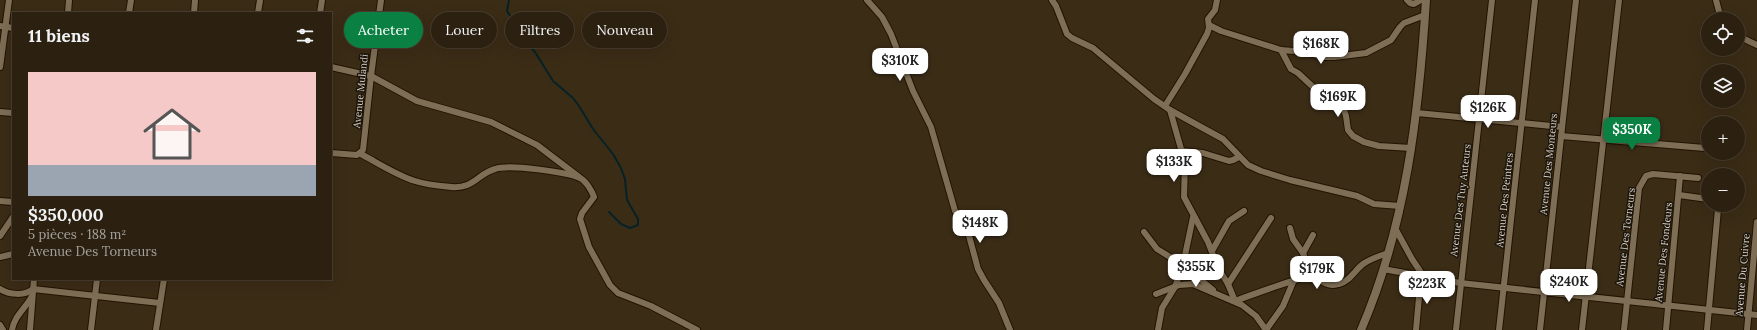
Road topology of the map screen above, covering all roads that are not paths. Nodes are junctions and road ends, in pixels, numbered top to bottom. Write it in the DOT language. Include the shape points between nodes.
graph roads {
  1 [pos="8,0"];
  2 [pos="70,0"];
  3 [pos="131,0"];
  4 [pos="195,0"];
  5 [pos="260,0"];
  6 [pos="322,0"];
  7 [pos="381,0"];
  8 [pos="867,0"];
  9 [pos="1052,0"];
  10 [pos="1217,0"];
  11 [pos="1407,0"];
  12 [pos="1421,0"];
  13 [pos="1426,0"];
  14 [pos="1492,0"];
  15 [pos="1534,0"];
  16 [pos="1576,0"];
  17 [pos="1618,0"];
  18 [pos="1716,0"];
  19 [pos="68,12"];
  20 [pos="129,12"];
  21 [pos="194,12"];
  22 [pos="258,12"];
  23 [pos="320,12"];
  24 [pos="1720,12"];
  25 [pos="1425,15"];
  26 [pos="1209,25"];
  27 [pos="3,26"];
  28 [pos="1745,39"];
  29 [pos="1757,45"];
  30 [pos="1282,50"];
  31 [pos="0,67"];
  32 [pos="332,67"];
  33 [pos="371,76"];
  34 [pos="1165,106"];
  35 [pos="1170,110"];
  36 [pos="0,112"];
  37 [pos="12,113"];
  38 [pos="1417,113"];
  39 [pos="1480,120"];
  40 [pos="1522,124"];
  41 [pos="1562,127"];
  42 [pos="1561,136"];
  43 [pos="1603,140"];
  44 [pos="1411,148"];
  45 [pos="1701,148"];
  46 [pos="1182,151"];
  47 [pos="332,153"];
  48 [pos="360,154"];
  49 [pos="1238,157"];
  50 [pos="1680,176"];
  51 [pos="581,178"];
  52 [pos="1698,178"];
  53 [pos="1678,195"];
  54 [pos="1701,199"];
  55 [pos="0,201"];
  56 [pos="12,202"];
  57 [pos="1400,206"];
  58 [pos="1244,211"];
  59 [pos="1718,212"];
  60 [pos="1193,215"];
  61 [pos="12,218"];
  62 [pos="1271,218"];
  63 [pos="1757,222"];
  64 [pos="1290,228"];
  65 [pos="1395,228"];
  66 [pos="1144,232"];
  67 [pos="1313,234"];
  68 [pos="0,236"];
  69 [pos="1212,251"];
  70 [pos="1303,253"];
  71 [pos="1388,253"];
  72 [pos="12,254"];
  73 [pos="0,257"];
  74 [pos="1183,265"];
  75 [pos="1384,269"];
  76 [pos="1311,276"];
  77 [pos="1424,277"];
  78 [pos="34,280"];
  79 [pos="97,280"];
  80 [pos="164,280"];
  81 [pos="1294,280"];
  82 [pos="1460,283"];
  83 [pos="1228,284"];
  84 [pos="1175,287"];
  85 [pos="1505,288"];
  86 [pos="0,289"];
  87 [pos="33,291"];
  88 [pos="1544,292"];
  89 [pos="1156,294"];
  90 [pos="95,296"];
  91 [pos="1221,296"];
  92 [pos="1585,296"];
  93 [pos="1235,301"];
  94 [pos="1627,302"];
  95 [pos="160,303"];
  96 [pos="1667,306"];
  97 [pos="1709,310"];
  98 [pos="1749,314"];
  99 [pos="1757,315"];
  100 [pos="0,325"];
  101 [pos="1007,329"];
  102 [pos="3,330"];
  103 [pos="12,330"];
  104 [pos="30,330"];
  105 [pos="91,330"];
  106 [pos="156,330"];
  107 [pos="697,330"];
  108 [pos="1158,330"];
  109 [pos="1266,330"];
  110 [pos="1361,330"];
  111 [pos="1416,330"];
  112 [pos="1456,330"];
  113 [pos="1499,330"];
  114 [pos="1540,330"];
  115 [pos="1582,330"];
  116 [pos="1624,330"];
  117 [pos="1666,330"];
  118 [pos="1707,330"];
  119 [pos="1747,330"];
  1 -- 27 [label="street"];
  2 -- 19 [label="street"];
  3 -- 20 [label="street"];
  4 -- 21 [label="street"];
  5 -- 22 [label="street"];
  6 -- 23 [label="street"];
  7 -- 33 [label="street, Avenue Mulandi"];
  8 -- 101 [label="street" via="888,28 913,91 931,127 955,211 968,232 978,269 999,303"];
  9 -- 34 [label="street" via="1067,34 1093,48"];
  10 -- 26 [label="street" via="1215,10 1208,19"];
  11 -- 12 [label="street" via="1410,4"];
  13 -- 25 [label="street"];
  14 -- 39 [label="street, Avenue Des Tuy Auteurs"];
  15 -- 40 [label="street, Avenue Des Peintres"];
  16 -- 41 [label="street, Avenue Des Monteurs"];
  17 -- 43 [label="street"];
  18 -- 24 [label="street"];
  25 -- 30 [label="street" via="1404,23 1391,40 1366,53 1322,57 1306,52"];
  25 -- 38 [label="street"];
  26 -- 30 [label="street"];
  26 -- 34 [label="street" via="1209,31"];
  27 -- 31 [label="street"];
  28 -- 29 [label="street"];
  30 -- 44 [label="street" via="1291,69 1344,110 1348,130 1353,136 1379,146"];
  32 -- 33 [label="street"];
  33 -- 48 [label="street, Avenue Mulandi" via="365,144"];
  33 -- 51 [label="street" via="417,101 491,122 537,145"];
  34 -- 35 [label="street"];
  35 -- 46 [label="street"];
  35 -- 49 [label="street" via="1223,139"];
  36 -- 37 [label="street"];
  38 -- 39 [label="street"];
  38 -- 44 [label="street"];
  39 -- 40 [label="street"];
  39 -- 82 [label="street, Avenue Des Tuy Auteurs"];
  40 -- 41 [label="street"];
  40 -- 85 [label="street, Avenue Des Peintres"];
  41 -- 42 [label="street, Avenue Des Monteurs"];
  42 -- 43 [label="street"];
  42 -- 88 [label="street, Avenue Des Monteurs"];
  43 -- 45 [label="street"];
  43 -- 92 [label="street"];
  44 -- 57 [label="street"];
  46 -- 49 [label="street" via="1203,153 1229,161"];
  46 -- 60 [label="street" via="1184,198"];
  47 -- 48 [label="street"];
  48 -- 51 [label="street" via="414,181 432,185 468,186 483,175 502,167"];
  49 -- 57 [label="street" via="1253,168 1290,180 1357,196 1378,205"];
  50 -- 52 [label="street, Avenue Des Torneurs"];
  50 -- 53 [label="street, Avenue Des Fondeurs"];
  50 -- 94 [label="street, Avenue Des Torneurs" via="1649,175 1639,188"];
  51 -- 107 [label="street" via="594,197 580,219 589,247 610,285 618,293 651,306"];
  53 -- 54 [label="street"];
  53 -- 96 [label="street, Avenue Des Fondeurs"];
  55 -- 56 [label="street"];
  57 -- 65 [label="street"];
  58 -- 69 [label="street" via="1229,222"];
  59 -- 97 [label="street"];
  60 -- 69 [label="street"];
  60 -- 74 [label="street"];
  61 -- 68 [label="street"];
  62 -- 83 [label="street"];
  63 -- 98 [label="street, Avenue Du Cuivre"];
  64 -- 70 [label="street" via="1294,242"];
  65 -- 71 [label="street"];
  65 -- 77 [label="street"];
  66 -- 74 [label="street" via="1157,249"];
  67 -- 70 [label="street"];
  69 -- 83 [label="street" via="1218,268"];
  70 -- 76 [label="street"];
  71 -- 75 [label="street"];
  71 -- 76 [label="street" via="1363,264 1341,284 1329,285"];
  72 -- 73 [label="street"];
  74 -- 84 [label="street"];
  74 -- 91 [label="street"];
  75 -- 77 [label="street"];
  75 -- 110 [label="street"];
  76 -- 81 [label="street"];
  77 -- 82 [label="street"];
  77 -- 111 [label="street"];
  78 -- 87 [label="street"];
  79 -- 90 [label="street"];
  80 -- 95 [label="street"];
  81 -- 93 [label="street"];
  81 -- 109 [label="street" via="1283,306"];
  82 -- 85 [label="street"];
  82 -- 112 [label="street, Avenue Des Tuy Auteurs"];
  83 -- 93 [label="street"];
  84 -- 89 [label="street"];
  84 -- 91 [label="street" via="1192,284"];
  84 -- 108 [label="street" via="1162,308"];
  85 -- 88 [label="street"];
  85 -- 113 [label="street, Avenue Des Peintres"];
  86 -- 87 [label="street" via="6,293"];
  87 -- 90 [label="street"];
  87 -- 103 [label="street" via="27,306 15,319"];
  87 -- 104 [label="street"];
  88 -- 92 [label="street"];
  88 -- 114 [label="street, Avenue Des Monteurs"];
  90 -- 95 [label="street"];
  90 -- 105 [label="street"];
  91 -- 93 [label="street"];
  92 -- 94 [label="street"];
  92 -- 115 [label="street"];
  93 -- 109 [label="street" via="1249,310"];
  94 -- 96 [label="street"];
  94 -- 116 [label="street, Avenue Des Torneurs"];
  95 -- 106 [label="street"];
  96 -- 97 [label="street"];
  96 -- 117 [label="street, Avenue Des Fondeurs"];
  97 -- 98 [label="street"];
  97 -- 118 [label="street"];
  98 -- 99 [label="street"];
  98 -- 119 [label="street, Avenue Du Cuivre"];
  100 -- 102 [label="street"];
}
